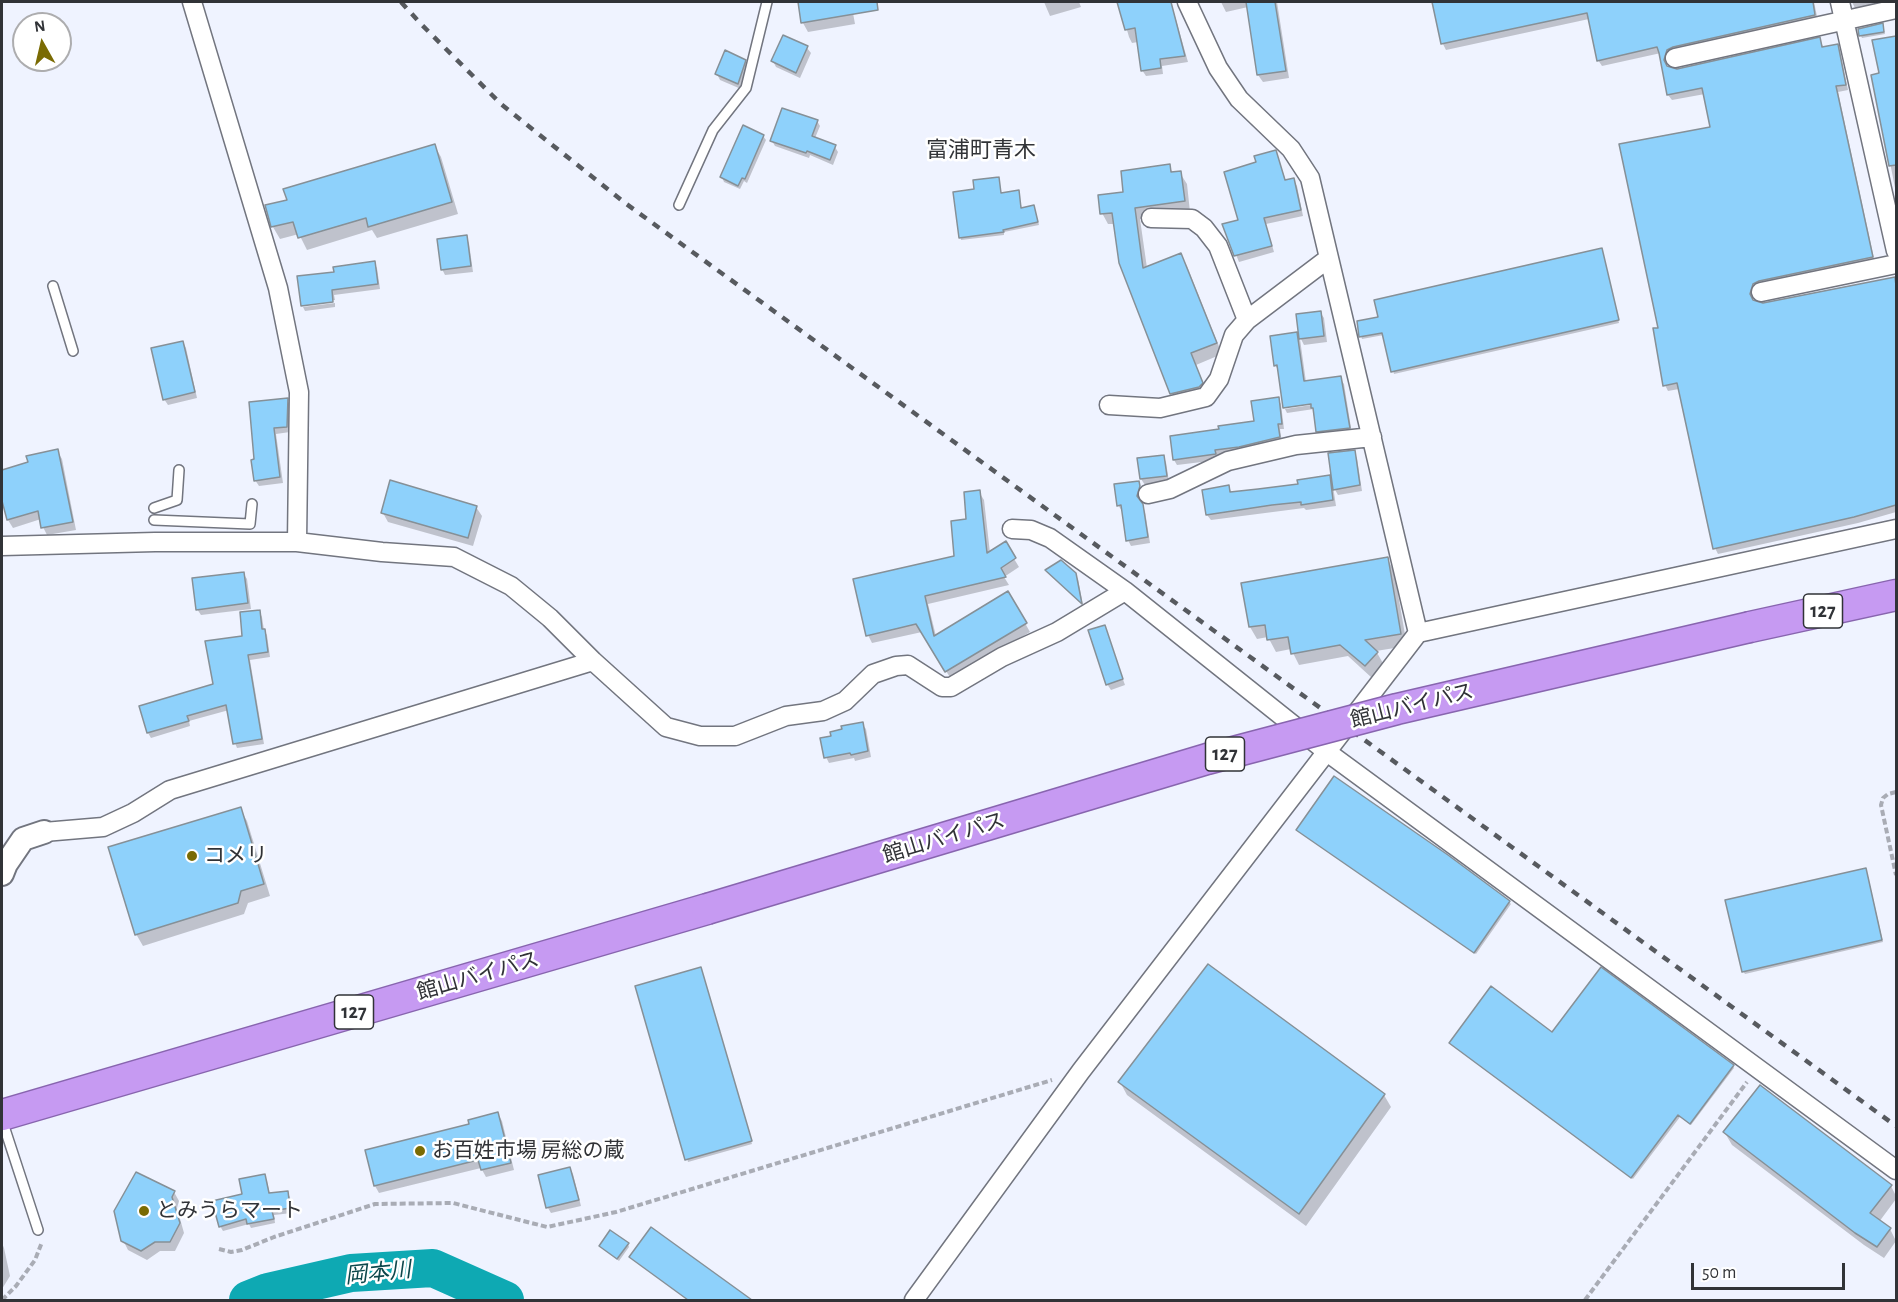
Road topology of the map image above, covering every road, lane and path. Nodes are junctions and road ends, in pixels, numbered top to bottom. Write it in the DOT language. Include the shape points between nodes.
graph roads {
  1 [pos="192,2"];
  2 [pos="767,2"];
  3 [pos="1187,2"];
  4 [pos="1840,2"];
  5 [pos="1896,9"];
  6 [pos="1844,22"];
  7 [pos="1675,58"];
  8 [pos="679,205"];
  9 [pos="1151,218"];
  10 [pos="1896,251"];
  11 [pos="1329,258"];
  12 [pos="1896,264"];
  13 [pos="53,286"];
  14 [pos="1761,292"];
  15 [pos="1247,320"];
  16 [pos="73,351"];
  17 [pos="1109,405"];
  18 [pos="1372,437"];
  19 [pos="179,470"];
  20 [pos="1148,494"];
  21 [pos="252,504"];
  22 [pos="154,508"];
  23 [pos="154,520"];
  24 [pos="1012,529"];
  25 [pos="1896,529"];
  26 [pos="297,542"];
  27 [pos="2,546"];
  28 [pos="1125,591"];
  29 [pos="1896,596"];
  30 [pos="1418,633"];
  31 [pos="593,661"];
  32 [pos="1327,752"];
  33 [pos="1896,792"];
  34 [pos="44,832"];
  35 [pos="2,874"];
  36 [pos="1896,875"];
  37 [pos="1756,1069"];
  38 [pos="1081,1071"];
  39 [pos="2,1117"];
  40 [pos="1896,1170"];
  41 [pos="40,1235"];
  42 [pos="219,1249"];
  43 [pos="2,1300"];
  44 [pos="914,1300"];
  45 [pos="1585,1300"];
  1 -- 26 [label="street" via="278,288 298,392"];
  2 -- 8 [label="lane" via="746,88 713,130"];
  3 -- 11 [label="street" via="1218,68 1239,99 1291,149 1310,178"];
  4 -- 6 [label="street"];
  5 -- 6 [label="street"];
  6 -- 7 [label="street"];
  6 -- 10 [label="street"];
  9 -- 15 [label="street" via="1192,219 1204,228 1218,246"];
  11 -- 15 [label="street"];
  11 -- 18 [label="street"];
  12 -- 14 [label="street"];
  13 -- 16 [label="lane"];
  15 -- 17 [label="street" via="1234,335 1219,379 1206,397 1160,408"];
  18 -- 20 [label="street" via="1296,445 1227,461 1170,489"];
  18 -- 30 [label="street"];
  19 -- 22 [label="lane" via="177,500"];
  21 -- 23 [label="lane" via="250,524"];
  24 -- 28 [label="street" via="1031,530 1050,538"];
  25 -- 30 [label="street"];
  26 -- 27 [label="street"];
  26 -- 31 [label="street" via="454,557 511,586"];
  28 -- 31 [label="street" via="1057,632 1002,657 951,687 942,687 908,665 896,666 873,674 844,701 824,711 786,716 735,736 700,736 666,728"];
  28 -- 32 [label="street"];
  29 -- 39 [label="highway, 館山バイパス / 127, bridge" via="1396,709 1218,756"];
  30 -- 32 [label="street"];
  31 -- 34 [label="street" via="170,790 104,827"];
  32 -- 37 [label="street"];
  32 -- 38 [label="street"];
  33 -- 36 [label="path" via="1888,794 1881,805"];
  34 -- 35 [label="street" via="23,839"];
  37 -- 40 [label="street"];
  37 -- 45 [label="path"];
  38 -- 42 [label="path" via="616,1212 547,1227 453,1203 375,1204 242,1250"];
  38 -- 44 [label="street"];
  39 -- 41 [label="lane"];
  41 -- 43 [label="path" via="35,1260"];
}
